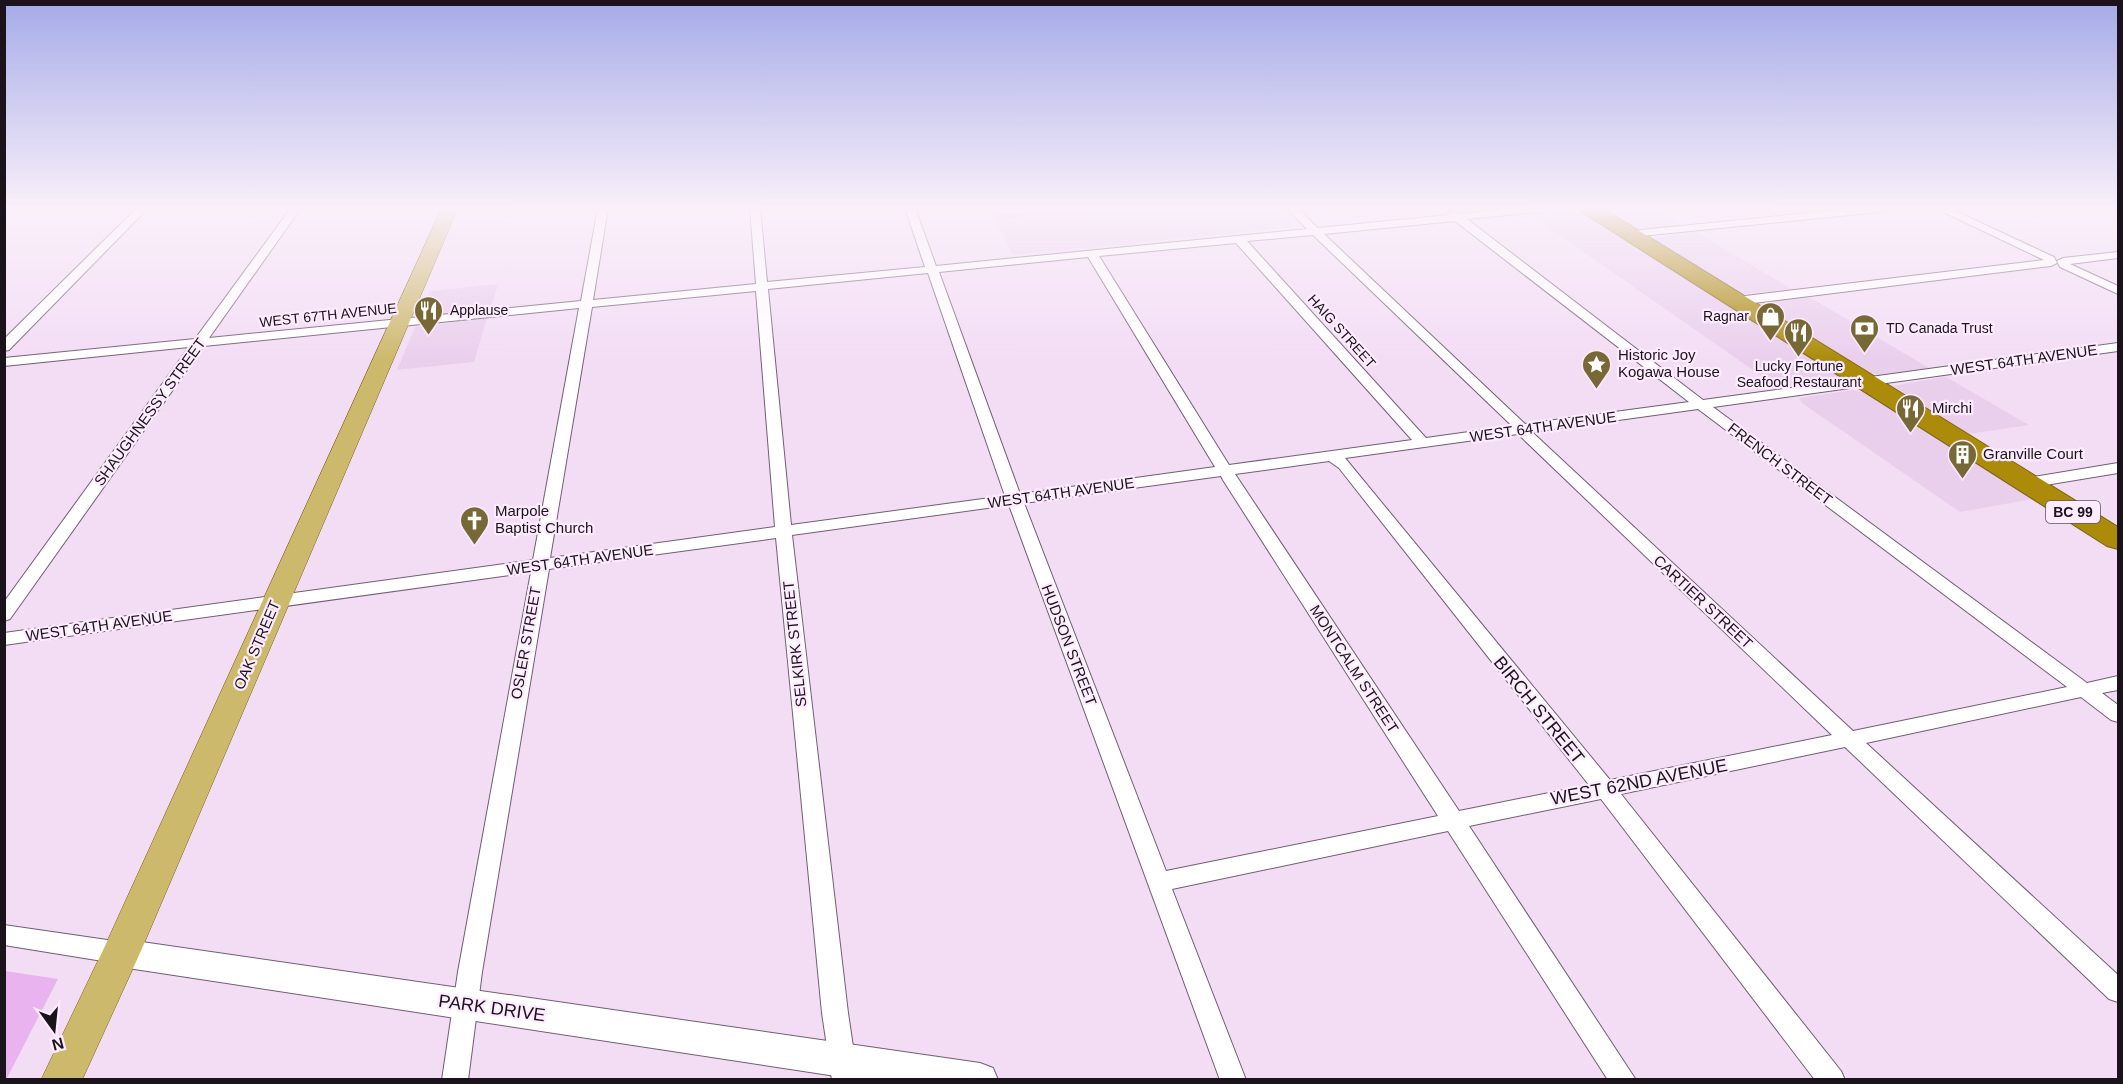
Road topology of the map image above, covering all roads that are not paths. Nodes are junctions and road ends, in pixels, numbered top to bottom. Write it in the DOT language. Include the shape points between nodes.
graph roads {
  1 [pos="92,259"];
  2 [pos="260,259"];
  3 [pos="427,259"];
  4 [pos="595,259"];
  5 [pos="760,259"];
  6 [pos="929,259"];
  7 [pos="1046,259"];
  8 [pos="1095,259"];
  9 [pos="1257,259"];
  10 [pos="1345,259"];
  11 [pos="1511,259"];
  12 [pos="1670,259"];
  13 [pos="2050,259"];
  14 [pos="2087,259"];
  15 [pos="2057,262"];
  16 [pos="933,270"];
  17 [pos="763,286"];
  18 [pos="2118,290"];
  19 [pos="1737,301"];
  20 [pos="587,304"];
  21 [pos="399,322"];
  22 [pos="200,342"];
  23 [pos="2118,347"];
  24 [pos="4,348"];
  25 [pos="4,362"];
  26 [pos="1866,382"];
  27 [pos="1702,405"];
  28 [pos="1522,430"];
  29 [pos="1423,443"];
  30 [pos="1332,456"];
  31 [pos="2118,468"];
  32 [pos="1225,471"];
  33 [pos="2028,483"];
  34 [pos="1014,499"];
  35 [pos="783,532"];
  36 [pos="2118,540"];
  37 [pos="540,565"];
  38 [pos="276,602"];
  39 [pos="4,615"];
  40 [pos="4,639"];
  41 [pos="2118,683"];
  42 [pos="2085,690"];
  43 [pos="2118,715"];
  44 [pos="1850,739"];
  45 [pos="1604,789"];
  46 [pos="1452,820"];
  47 [pos="1160,882"];
  48 [pos="4,935"];
  49 [pos="121,953"];
  50 [pos="2118,992"];
  51 [pos="466,1004"];
  52 [pos="844,1069"];
  53 [pos="61,1080"];
  54 [pos="455,1080"];
  55 [pos="980,1080"];
  56 [pos="1233,1080"];
  57 [pos="1623,1080"];
  58 [pos="1832,1080"];
  1 -- 24 [label="street"];
  2 -- 22 [label="street, SHAUGHNESSY STREET"];
  3 -- 21 [label="main road, OAK STREET"];
  4 -- 20 [label="street, OSLER STREET"];
  5 -- 17 [label="street, SELKIRK STREET"];
  6 -- 16 [label="street, HUDSON STREET"];
  7 -- 16 [label="street, WEST 67TH AVENUE"];
  8 -- 32 [label="street, MONTCALM STREET"];
  9 -- 29 [label="street, HAIG STREET"];
  10 -- 28 [label="street, CARTIER STREET"];
  11 -- 27 [label="street, FRENCH STREET"];
  12 -- 19 [label="highway, BC 99"];
  13 -- 15 [label="street"];
  14 -- 15 [label="street"];
  15 -- 18 [label="street"];
  15 -- 19 [label="street"];
  16 -- 17 [label="street, WEST 67TH AVENUE"];
  16 -- 34 [label="street, HUDSON STREET"];
  17 -- 20 [label="street, WEST 67TH AVENUE"];
  17 -- 35 [label="street, SELKIRK STREET"];
  19 -- 26 [label="highway, BC 99"];
  20 -- 21 [label="street, WEST 67TH AVENUE"];
  20 -- 37 [label="street, OSLER STREET"];
  21 -- 22 [label="street, WEST 67TH AVENUE"];
  21 -- 38 [label="main road, OAK STREET"];
  22 -- 25 [label="street, WEST 67TH AVENUE"];
  22 -- 39 [label="street, SHAUGHNESSY STREET"];
  23 -- 26 [label="street, WEST 64TH AVENUE"];
  26 -- 27 [label="street, WEST 64TH AVENUE"];
  26 -- 33 [label="highway, BC 99"];
  27 -- 28 [label="street, WEST 64TH AVENUE"];
  27 -- 42 [label="street, FRENCH STREET"];
  28 -- 29 [label="street, WEST 64TH AVENUE"];
  28 -- 44 [label="street, CARTIER STREET"];
  29 -- 30 [label="street, WEST 64TH AVENUE"];
  30 -- 32 [label="street, WEST 64TH AVENUE"];
  30 -- 45 [label="street, BIRCH STREET" via="1344,465"];
  31 -- 33 [label="street"];
  32 -- 34 [label="street, WEST 64TH AVENUE"];
  32 -- 46 [label="street, MONTCALM STREET"];
  33 -- 36 [label="highway, BC 99"];
  34 -- 35 [label="street, WEST 64TH AVENUE"];
  34 -- 47 [label="street, HUDSON STREET"];
  35 -- 37 [label="street, WEST 64TH AVENUE"];
  35 -- 52 [label="street, SELKIRK STREET"];
  37 -- 38 [label="street, WEST 64TH AVENUE"];
  37 -- 51 [label="street, OSLER STREET"];
  38 -- 40 [label="street, WEST 64TH AVENUE"];
  38 -- 49 [label="main road, OAK STREET"];
  41 -- 42 [label="street, WEST 62ND AVENUE"];
  42 -- 43 [label="street, FRENCH STREET"];
  42 -- 44 [label="street, WEST 62ND AVENUE"];
  44 -- 45 [label="street, WEST 62ND AVENUE"];
  44 -- 50 [label="street, CARTIER STREET"];
  45 -- 46 [label="street, WEST 62ND AVENUE"];
  45 -- 58 [label="street, BIRCH STREET"];
  46 -- 47 [label="street, WEST 62ND AVENUE"];
  46 -- 57 [label="street, MONTCALM STREET"];
  47 -- 56 [label="street, HUDSON STREET"];
  48 -- 49 [label="street, PARK DRIVE"];
  49 -- 51 [label="street, PARK DRIVE"];
  49 -- 53 [label="main road, OAK STREET"];
  51 -- 52 [label="street, PARK DRIVE"];
  51 -- 54 [label="street, OSLER STREET"];
  52 -- 55 [label="street, PARK DRIVE"];
}
